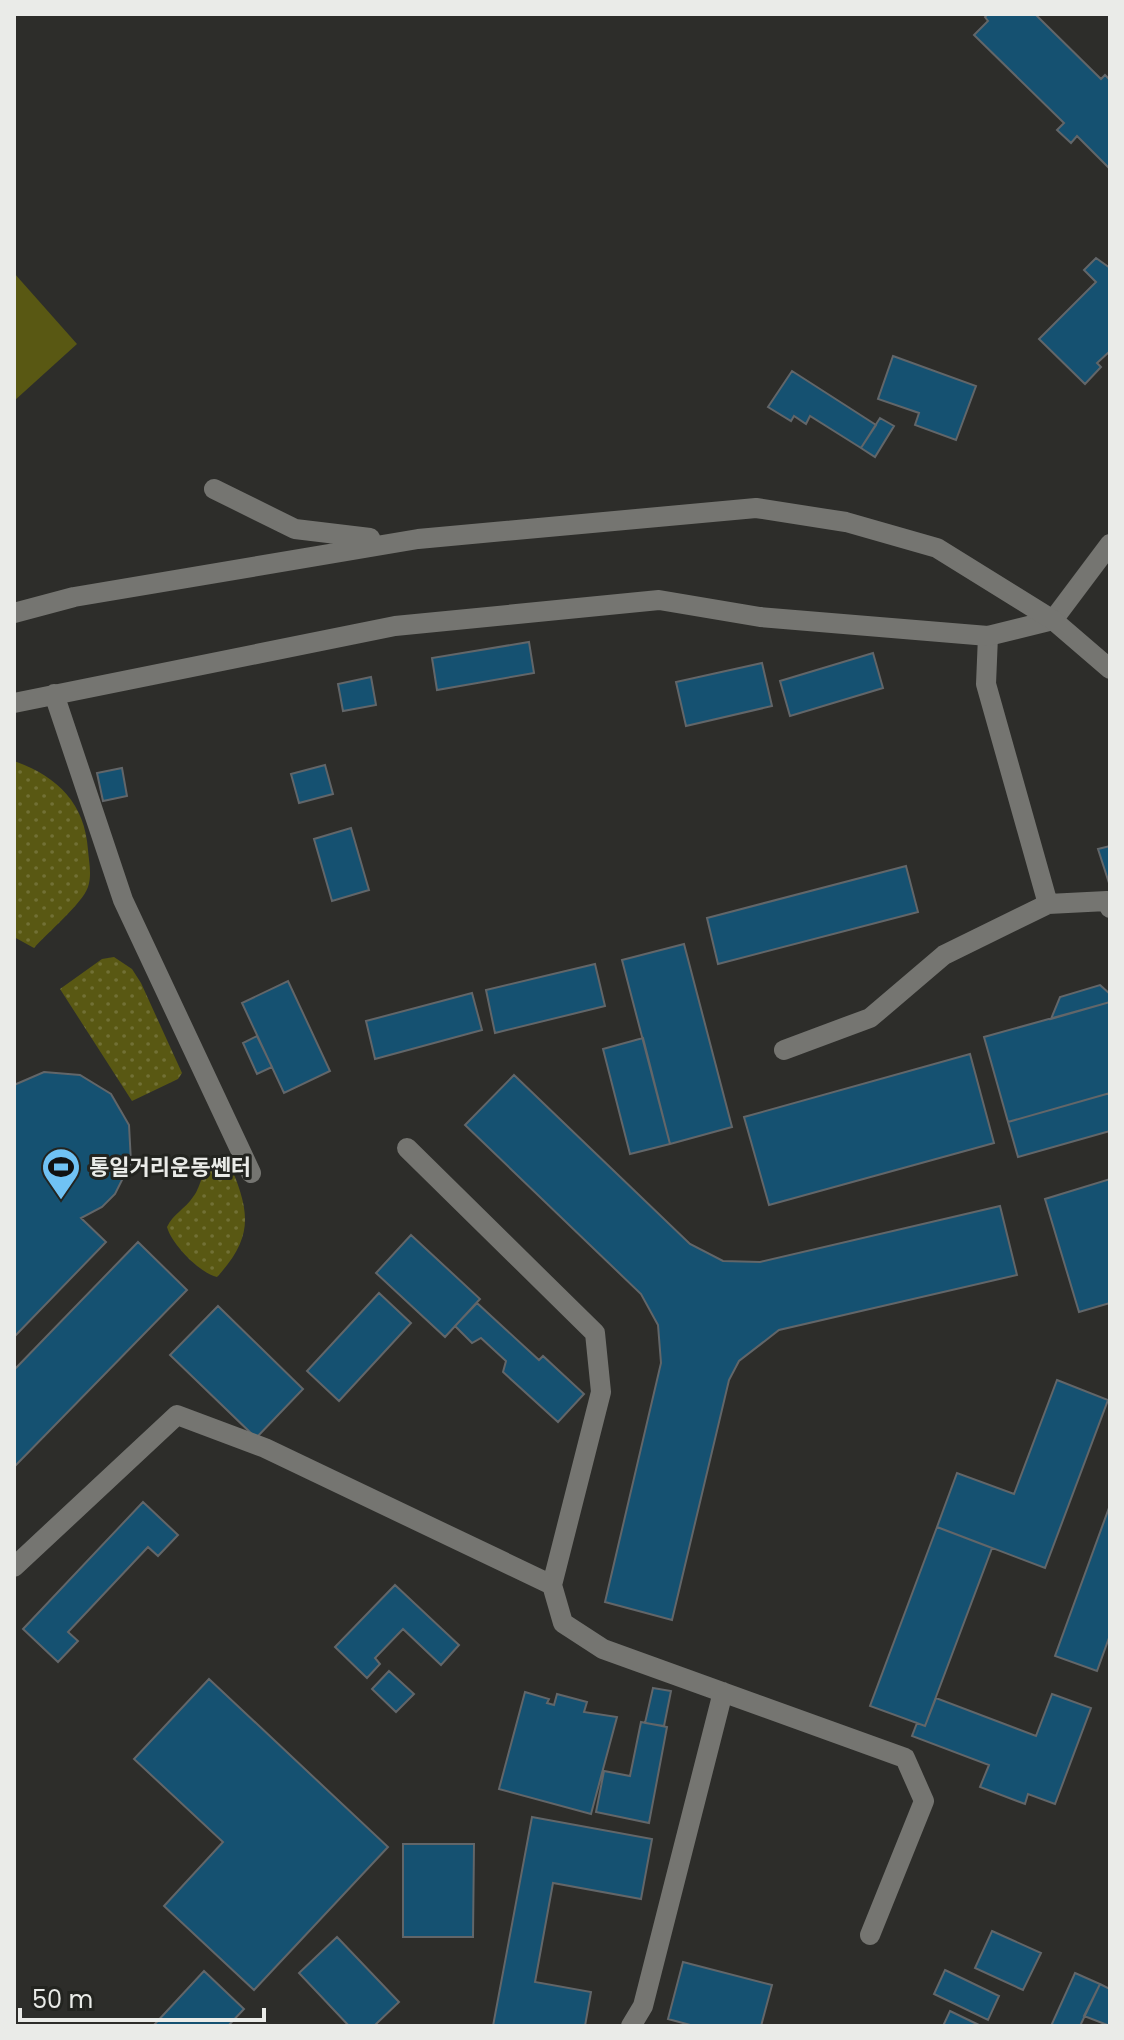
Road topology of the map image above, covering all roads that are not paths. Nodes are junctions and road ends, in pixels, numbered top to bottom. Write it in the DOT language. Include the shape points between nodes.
graph roads {
  1 [pos="214,489"];
  2 [pos="418,539"];
  3 [pos="1110,544"];
  4 [pos="14,613"];
  5 [pos="1053,620"];
  6 [pos="988,636"];
  7 [pos="1110,669"];
  8 [pos="54,694"];
  9 [pos="14,703"];
  10 [pos="1048,904"];
  11 [pos="1110,908"];
  12 [pos="784,1050"];
  13 [pos="407,1148"];
  14 [pos="251,1173"];
  15 [pos="14,1567"];
  16 [pos="552,1585"];
  17 [pos="723,1692"];
  18 [pos="870,1935"];
  19 [pos="631,2026"];
  1 -- 2 [label="street" via="295,529 345,538"];
  2 -- 4 [label="street" via="74,597"];
  2 -- 5 [label="street" via="756,508 846,522 937,548"];
  3 -- 5 [label="street"];
  5 -- 6 [label="street"];
  5 -- 7 [label="street"];
  6 -- 8 [label="street" via="760,617 659,600 395,626"];
  6 -- 10 [label="street" via="986,684"];
  8 -- 9 [label="street"];
  8 -- 14 [label="street" via="123,900"];
  10 -- 11 [label="street" via="1107,901"];
  10 -- 12 [label="street" via="944,955 870,1018"];
  13 -- 16 [label="street" via="595,1333 601,1392"];
  15 -- 16 [label="street" via="177,1415 265,1448"];
  16 -- 17 [label="street" via="563,1623 603,1649"];
  17 -- 18 [label="street" via="905,1758 924,1801"];
  17 -- 19 [label="street" via="643,2006"];
}
